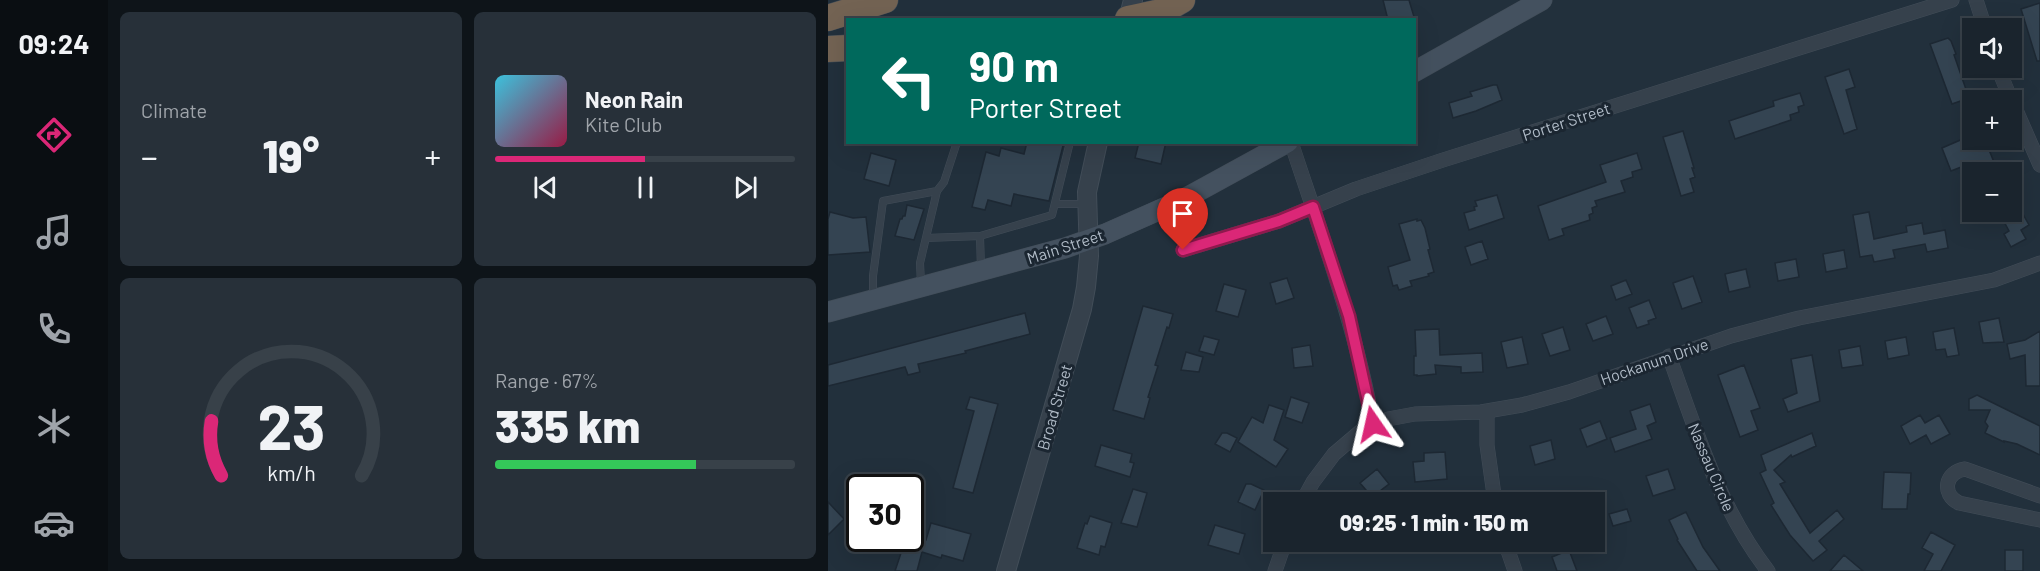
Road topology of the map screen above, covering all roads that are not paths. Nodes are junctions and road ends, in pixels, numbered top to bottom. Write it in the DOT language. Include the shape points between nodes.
graph roads {
  1 [pos="885,0"];
  2 [pos="1133,0"];
  3 [pos="1182,0"];
  4 [pos="1542,0"];
  5 [pos="1952,0"];
  6 [pos="1976,0"];
  7 [pos="828,18"];
  8 [pos="1128,18"];
  9 [pos="1136,18"];
  10 [pos="1982,18"];
  11 [pos="846,48"];
  12 [pos="828,49"];
  13 [pos="1416,71"];
  14 [pos="2022,125"];
  15 [pos="956,144"];
  16 [pos="1070,144"];
  17 [pos="1098,144"];
  18 [pos="1286,144"];
  19 [pos="1291,144"];
  20 [pos="2040,165"];
  21 [pos="937,191"];
  22 [pos="1055,204"];
  23 [pos="1086,204"];
  24 [pos="1313,207"];
  25 [pos="980,236"];
  26 [pos="926,238"];
  27 [pos="1089,240"];
  28 [pos="1183,250"];
  29 [pos="2040,264"];
  30 [pos="981,271"];
  31 [pos="921,287"];
  32 [pos="873,300"];
  33 [pos="828,312"];
  34 [pos="1669,356"];
  35 [pos="1487,412"];
  36 [pos="1373,424"];
  37 [pos="1308,492"];
  38 [pos="1494,492"];
  39 [pos="2040,496"];
  40 [pos="2040,520"];
  41 [pos="1282,552"];
  42 [pos="1508,552"];
  43 [pos="1006,571"];
  44 [pos="1275,571"];
  45 [pos="1515,571"];
  46 [pos="1768,571"];
  1 -- 7 [label="highway"];
  2 -- 8 [label="street"];
  3 -- 9 [label="highway" via="1161,12"];
  4 -- 13 [label="main road"];
  5 -- 24 [label="street, Porter Street" via="1423,167"];
  6 -- 10 [label="street"];
  11 -- 12 [label="highway"];
  14 -- 20 [label="street"];
  15 -- 21 [label="lane" via="944,182"];
  16 -- 22 [label="lane"];
  17 -- 23 [label="street, Broad Street"];
  18 -- 27 [label="main road, Main Street" via="1184,200"];
  19 -- 24 [label="street"];
  21 -- 26 [label="lane"];
  21 -- 32 [label="lane" via="883,201"];
  22 -- 23 [label="lane"];
  22 -- 25 [label="lane" via="1052,215"];
  23 -- 27 [label="street, Broad Street"];
  24 -- 28 [label="street, Porter Street"];
  24 -- 36 [label="street" via="1349,316"];
  25 -- 26 [label="lane"];
  25 -- 30 [label="lane"];
  26 -- 31 [label="lane" via="920,263"];
  27 -- 30 [label="main road, Main Street"];
  27 -- 43 [label="street, Broad Street" via="1082,309"];
  29 -- 34 [label="street, Hockanum Drive" via="1986,282 1772,325"];
  30 -- 31 [label="main road, Main Street"];
  31 -- 32 [label="main road, Main Street"];
  32 -- 33 [label="main road, Main Street"];
  34 -- 35 [label="street, Hockanum Drive" via="1551,398"];
  34 -- 46 [label="street, Nassau Circle" via="1721,494"];
  35 -- 36 [label="street, Hockanum Drive" via="1403,415"];
  35 -- 38 [label="street"];
  36 -- 37 [label="street, Hockanum Drive" via="1334,454"];
  39 -- 40 [label="street" via="1965,470 1954,472 1947,485 1950,496 1959,503"];
  41 -- 44 [label="street"];
  42 -- 45 [label="street"];
}
